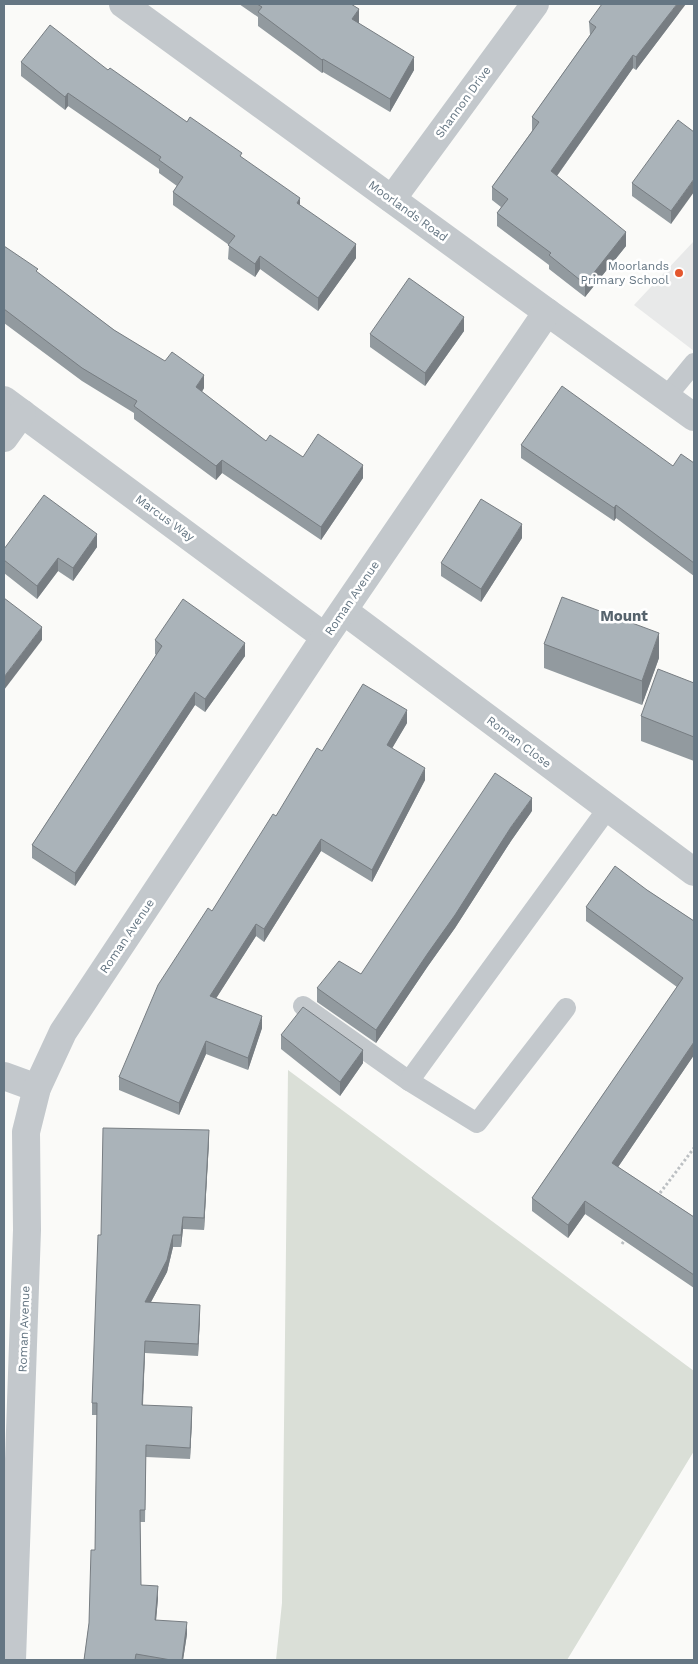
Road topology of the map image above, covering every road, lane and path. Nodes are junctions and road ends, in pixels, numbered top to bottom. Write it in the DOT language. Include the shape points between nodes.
graph roads {
  1 [pos="123,4"];
  2 [pos="535,4"];
  3 [pos="392,199"];
  4 [pos="547,312"];
  5 [pos="694,363"];
  6 [pos="667,396"];
  7 [pos="13,406"];
  8 [pos="694,417"];
  9 [pos="4,438"];
  10 [pos="344,611"];
  11 [pos="325,637"];
  12 [pos="608,808"];
  13 [pos="694,872"];
  14 [pos="303,1006"];
  15 [pos="566,1008"];
  16 [pos="4,1076"];
  17 [pos="409,1081"];
  18 [pos="37,1088"];
  19 [pos="694,1148"];
  20 [pos="655,1200"];
  21 [pos="628,1237"];
  22 [pos="622,1244"];
  23 [pos="12,1660"];
  1 -- 3 [label="street, Moorlands Road"];
  2 -- 3 [label="street, Shannon Drive"];
  3 -- 4 [label="street, Moorlands Road"];
  4 -- 6 [label="street, Moorlands Road"];
  4 -- 10 [label="street, Roman Avenue"];
  5 -- 6 [label="lane"];
  6 -- 8 [label="street, Moorlands Road"];
  7 -- 9 [label="street"];
  7 -- 11 [label="street, Marcus Way"];
  10 -- 11 [label="street, Roman Avenue"];
  10 -- 12 [label="street, Roman Close"];
  11 -- 18 [label="street, Roman Avenue" via="64,1032"];
  12 -- 13 [label="street, Roman Close"];
  12 -- 17 [label="lane"];
  14 -- 17 [label="lane"];
  15 -- 17 [label="lane" via="477,1123"];
  16 -- 18 [label="street"];
  18 -- 23 [label="street, Roman Avenue" via="26,1132 28,1230"];
  19 -- 20 [label="path"];
  21 -- 22 [label="path"];
}
